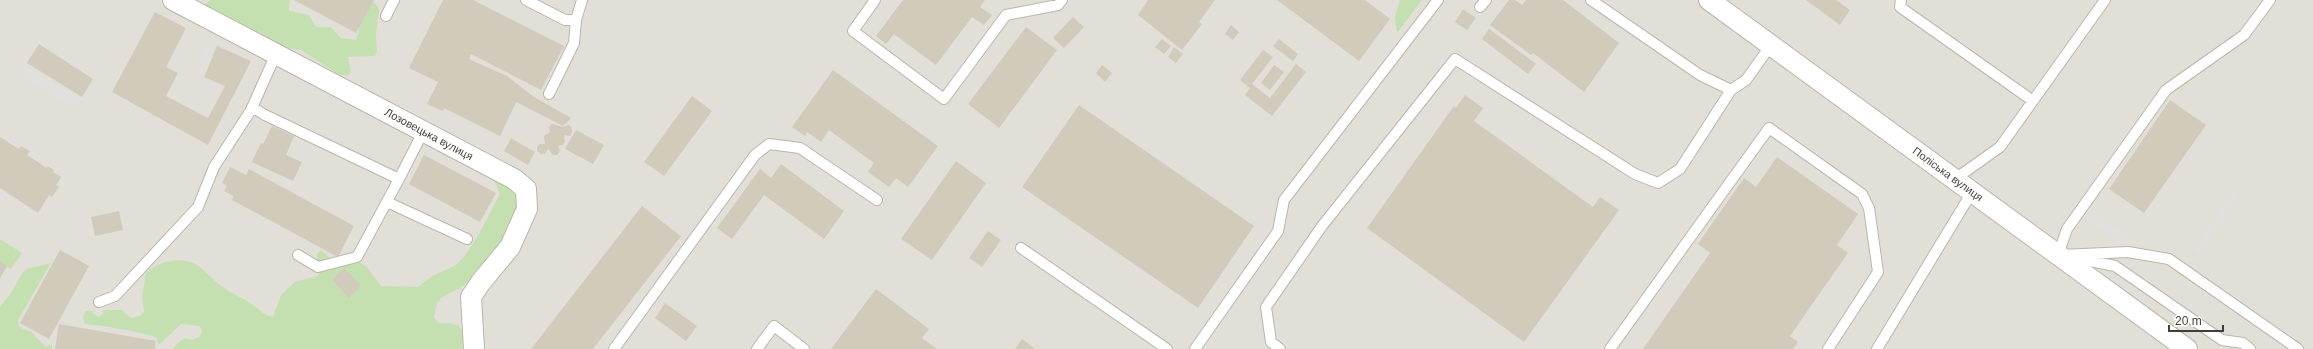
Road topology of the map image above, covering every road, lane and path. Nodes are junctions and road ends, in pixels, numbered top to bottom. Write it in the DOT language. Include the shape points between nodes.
graph roads {
  1 [pos="394,0"];
  2 [pos="526,0"];
  3 [pos="582,0"];
  4 [pos="875,0"];
  5 [pos="1062,0"];
  6 [pos="1438,0"];
  7 [pos="1591,0"];
  8 [pos="1708,0"];
  9 [pos="1901,0"];
  10 [pos="2105,0"];
  11 [pos="2270,0"];
  12 [pos="176,1"];
  13 [pos="386,16"];
  14 [pos="576,20"];
  15 [pos="1771,45"];
  16 [pos="276,54"];
  17 [pos="1731,90"];
  18 [pos="549,94"];
  19 [pos="2033,101"];
  20 [pos="252,107"];
  21 [pos="423,132"];
  22 [pos="399,179"];
  23 [pos="1955,179"];
  24 [pos="1972,192"];
  25 [pos="877,200"];
  26 [pos="387,202"];
  27 [pos="467,239"];
  28 [pos="1021,248"];
  29 [pos="298,255"];
  30 [pos="2058,255"];
  31 [pos="98,302"];
  32 [pos="474,349"];
  33 [pos="614,349"];
  34 [pos="757,349"];
  35 [pos="804,349"];
  36 [pos="1167,349"];
  37 [pos="1195,349"];
  38 [pos="1280,349"];
  39 [pos="1610,349"];
  40 [pos="1828,349"];
  41 [pos="1877,349"];
  42 [pos="2187,349"];
  43 [pos="2250,349"];
  44 [pos="2298,349"];
  1 -- 13 [label="lane"];
  2 -- 14 [label="lane" via="565,20"];
  3 -- 14 [label="lane"];
  4 -- 5 [label="lane" via="853,31 944,99 1006,15 1058,5"];
  6 -- 37 [label="lane" via="1284,200 1278,231"];
  7 -- 17 [label="lane" via="1700,75"];
  8 -- 15 [label="street, Поліська вулиця"];
  9 -- 19 [label="lane" via="1900,7"];
  10 -- 19 [label="lane"];
  11 -- 30 [label="lane" via="2244,34 2166,90 2067,229"];
  12 -- 16 [label="street, Лозовецька вулиця"];
  14 -- 18 [label="lane" via="574,43"];
  15 -- 17 [label="lane" via="1746,80"];
  15 -- 23 [label="street, Поліська вулиця"];
  16 -- 20 [label="lane"];
  16 -- 21 [label="street, Лозовецька вулиця"];
  17 -- 38 [label="lane" via="1680,170 1658,183 1635,174 1455,59 1322,226 1266,307 1271,342"];
  19 -- 23 [label="lane" via="2000,147"];
  20 -- 22 [label="lane"];
  20 -- 31 [label="lane" via="214,167 198,207 115,296"];
  21 -- 22 [label="lane"];
  21 -- 32 [label="street, Лозовецька вулиця" via="514,179 526,189 527,209 510,247 471,297"];
  22 -- 26 [label="lane"];
  23 -- 24 [label="street, Поліська вулиця"];
  24 -- 30 [label="street, Поліська вулиця"];
  24 -- 41 [label="lane"];
  25 -- 33 [label="lane" via="800,148 769,144 755,155"];
  26 -- 27 [label="lane"];
  26 -- 29 [label="lane" via="357,257 318,267"];
  28 -- 36 [label="lane"];
  30 -- 42 [label="street, Поліська вулиця"];
  30 -- 43 [label="lane" via="2115,266 2222,340 2243,343"];
  30 -- 44 [label="lane" via="2128,252 2169,259"];
  34 -- 35 [label="lane" via="774,326"];
  39 -- 40 [label="lane" via="1769,128 1862,194 1869,208 1878,272"];
}
